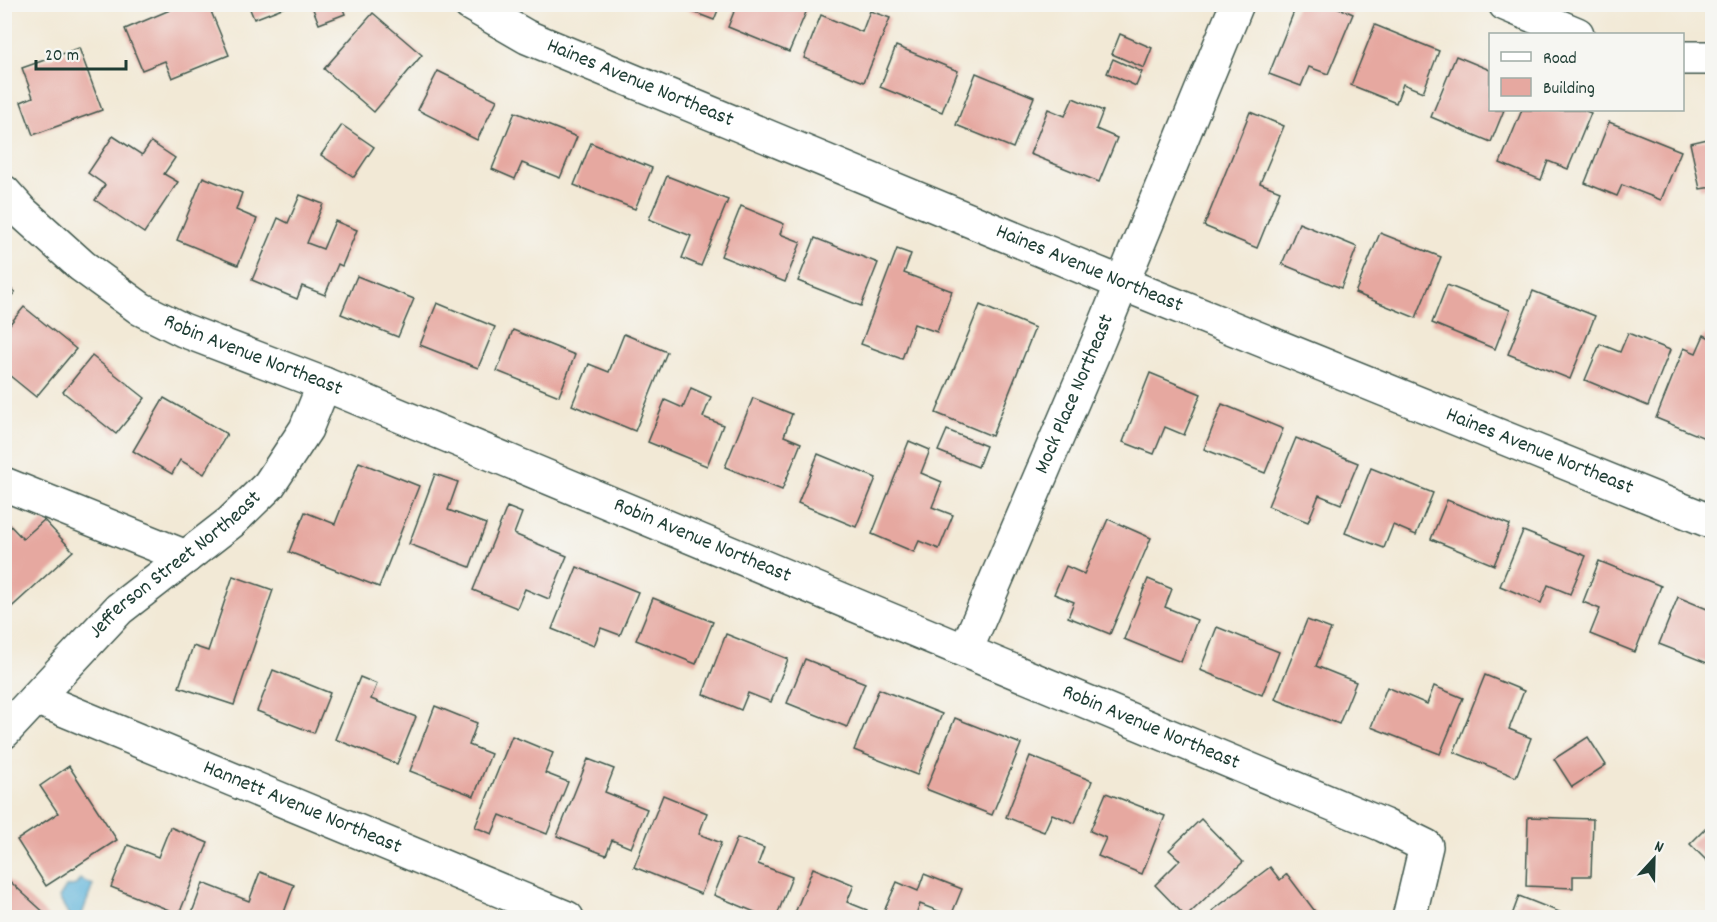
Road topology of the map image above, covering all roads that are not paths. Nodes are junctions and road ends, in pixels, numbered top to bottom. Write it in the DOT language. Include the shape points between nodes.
graph roads {
  1 [pos="470,4"];
  2 [pos="1237,4"];
  3 [pos="1505,4"];
  4 [pos="1575,33"];
  5 [pos="1684,58"];
  6 [pos="1713,58"];
  7 [pos="4,192"];
  8 [pos="1121,283"];
  9 [pos="324,384"];
  10 [pos="4,484"];
  11 [pos="1713,522"];
  12 [pos="186,557"];
  13 [pos="966,650"];
  14 [pos="36,698"];
  15 [pos="4,732"];
  16 [pos="567,918"];
  17 [pos="1409,918"];
  1 -- 8 [label="street, Haines Avenue Northeast" via="527,37"];
  2 -- 8 [label="street, Mock Place Northeast"];
  3 -- 4 [label="street"];
  5 -- 6 [label="street"];
  7 -- 9 [label="street, Robin Avenue Northeast" via="82,266 141,309 183,330"];
  8 -- 11 [label="street, Haines Avenue Northeast"];
  8 -- 13 [label="street, Mock Place Northeast"];
  9 -- 12 [label="street, Jefferson Street Northeast" via="306,429 269,485 231,522"];
  9 -- 13 [label="street, Robin Avenue Northeast"];
  10 -- 12 [label="street"];
  12 -- 14 [label="street, Jefferson Street Northeast" via="119,609"];
  13 -- 17 [label="street, Robin Avenue Northeast" via="1426,846"];
  14 -- 15 [label="street, Jefferson Street Northeast"];
  14 -- 16 [label="street, Hannett Avenue Northeast"];
}
